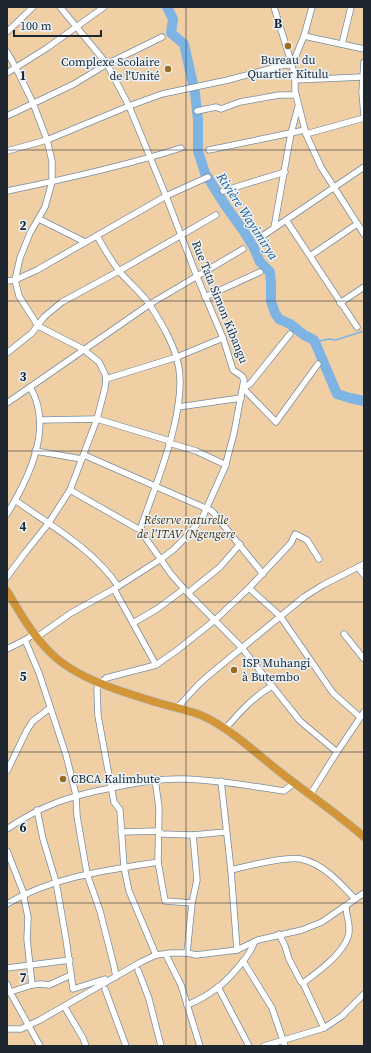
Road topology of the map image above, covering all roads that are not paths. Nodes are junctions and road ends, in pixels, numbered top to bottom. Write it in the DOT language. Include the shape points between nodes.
graph roads {
  1 [pos="33,7"];
  2 [pos="60,7"];
  3 [pos="104,7"];
  4 [pos="274,7"];
  5 [pos="312,7"];
  6 [pos="351,7"];
  7 [pos="76,26"];
  8 [pos="7,32"];
  9 [pos="304,36"];
  10 [pos="162,37"];
  11 [pos="342,44"];
  12 [pos="364,49"];
  13 [pos="7,52"];
  14 [pos="364,62"];
  15 [pos="107,64"];
  16 [pos="292,66"];
  17 [pos="16,68"];
  18 [pos="7,73"];
  19 [pos="362,77"];
  20 [pos="295,80"];
  21 [pos="296,95"];
  22 [pos="34,103"];
  23 [pos="129,106"];
  24 [pos="298,106"];
  25 [pos="197,111"];
  26 [pos="7,116"];
  27 [pos="364,116"];
  28 [pos="291,132"];
  29 [pos="305,132"];
  30 [pos="47,140"];
  31 [pos="181,148"];
  32 [pos="209,150"];
  33 [pos="7,151"];
  34 [pos="150,158"];
  35 [pos="364,167"];
  36 [pos="285,172"];
  37 [pos="208,177"];
  38 [pos="52,182"];
  39 [pos="334,188"];
  40 [pos="7,191"];
  41 [pos="223,192"];
  42 [pos="166,196"];
  43 [pos="216,216"];
  44 [pos="39,218"];
  45 [pos="286,220"];
  46 [pos="357,224"];
  47 [pos="274,228"];
  48 [pos="364,234"];
  49 [pos="181,235"];
  50 [pos="97,236"];
  51 [pos="262,237"];
  52 [pos="85,242"];
  53 [pos="244,249"];
  54 [pos="310,256"];
  55 [pos="119,271"];
  56 [pos="260,272"];
  57 [pos="197,277"];
  58 [pos="15,280"];
  59 [pos="7,281"];
  60 [pos="364,287"];
  61 [pos="205,297"];
  62 [pos="340,303"];
  63 [pos="150,304"];
  64 [pos="38,326"];
  65 [pos="357,327"];
  66 [pos="290,334"];
  67 [pos="223,338"];
  68 [pos="84,349"];
  69 [pos="7,353"];
  70 [pos="176,357"];
  71 [pos="318,364"];
  72 [pos="106,379"];
  73 [pos="30,387"];
  74 [pos="243,388"];
  75 [pos="241,398"];
  76 [pos="7,403"];
  77 [pos="178,407"];
  78 [pos="97,419"];
  79 [pos="41,420"];
  80 [pos="170,442"];
  81 [pos="35,451"];
  82 [pos="83,457"];
  83 [pos="226,465"];
  84 [pos="155,486"];
  85 [pos="70,490"];
  86 [pos="15,500"];
  87 [pos="206,508"];
  88 [pos="7,514"];
  89 [pos="48,524"];
  90 [pos="140,530"];
  91 [pos="240,544"];
  92 [pos="162,559"];
  93 [pos="319,559"];
  94 [pos="364,564"];
  95 [pos="358,567"];
  96 [pos="263,574"];
  97 [pos="364,575"];
  98 [pos="7,577"];
  99 [pos="116,587"];
  100 [pos="249,588"];
  101 [pos="7,591"];
  102 [pos="186,591"];
  103 [pos="280,616"];
  104 [pos="215,620"];
  105 [pos="133,623"];
  106 [pos="344,634"];
  107 [pos="35,636"];
  108 [pos="25,640"];
  109 [pos="242,648"];
  110 [pos="7,649"];
  111 [pos="364,659"];
  112 [pos="156,665"];
  113 [pos="100,683"];
  114 [pos="272,686"];
  115 [pos="50,708"];
  116 [pos="177,708"];
  117 [pos="364,712"];
  118 [pos="360,717"];
  119 [pos="225,729"];
  120 [pos="337,752"];
  121 [pos="7,771"];
  122 [pos="156,780"];
  123 [pos="221,781"];
  124 [pos="294,783"];
  125 [pos="112,787"];
  126 [pos="76,795"];
  127 [pos="310,795"];
  128 [pos="37,810"];
  129 [pos="7,829"];
  130 [pos="158,831"];
  131 [pos="121,832"];
  132 [pos="226,832"];
  133 [pos="193,835"];
  134 [pos="364,837"];
  135 [pos="7,851"];
  136 [pos="158,862"];
  137 [pos="124,867"];
  138 [pos="231,870"];
  139 [pos="87,874"];
  140 [pos="56,882"];
  141 [pos="364,893"];
  142 [pos="24,894"];
  143 [pos="356,899"];
  144 [pos="192,903"];
  145 [pos="7,904"];
  146 [pos="346,906"];
  147 [pos="279,934"];
  148 [pos="254,942"];
  149 [pos="237,950"];
  150 [pos="187,953"];
  151 [pos="156,955"];
  152 [pos="167,957"];
  153 [pos="70,960"];
  154 [pos="243,961"];
  155 [pos="30,964"];
  156 [pos="7,968"];
  157 [pos="138,970"];
  158 [pos="71,975"];
  159 [pos="116,977"];
  160 [pos="303,983"];
  161 [pos="7,984"];
  162 [pos="32,985"];
  163 [pos="218,987"];
  164 [pos="105,989"];
  165 [pos="8,993"];
  166 [pos="364,994"];
  167 [pos="187,1005"];
  168 [pos="64,1006"];
  169 [pos="29,1025"];
  170 [pos="324,1028"];
  171 [pos="7,1029"];
  172 [pos="285,1043"];
  173 [pos="40,1046"];
  174 [pos="86,1046"];
  175 [pos="126,1046"];
  176 [pos="161,1046"];
  177 [pos="200,1046"];
  178 [pos="249,1046"];
  179 [pos="264,1046"];
  1 -- 8 [label="street"];
  2 -- 7 [label="street, Rue Tata Simon Kibangu"];
  3 -- 7 [label="street"];
  4 -- 16 [label="street"];
  5 -- 9 [label="street"];
  6 -- 11 [label="street"];
  7 -- 15 [label="street, Rue Tata Simon Kibangu"];
  7 -- 17 [label="street"];
  9 -- 11 [label="street"];
  9 -- 16 [label="street"];
  10 -- 15 [label="street"];
  11 -- 12 [label="street"];
  13 -- 17 [label="street"];
  14 -- 19 [label="street"];
  15 -- 22 [label="street" via="74,84"];
  15 -- 23 [label="street, Rue Tata Simon Kibangu"];
  16 -- 20 [label="street"];
  16 -- 23 [label="street" via="284,65 264,72 162,94"];
  17 -- 18 [label="street"];
  17 -- 22 [label="street"];
  19 -- 20 [label="street"];
  19 -- 27 [label="street"];
  20 -- 21 [label="street"];
  21 -- 24 [label="street"];
  21 -- 25 [label="street" via="279,94 240,102 221,109 216,107"];
  22 -- 26 [label="street"];
  22 -- 30 [label="street"];
  23 -- 30 [label="street"];
  23 -- 34 [label="street, Rue Tata Simon Kibangu"];
  24 -- 28 [label="street"];
  24 -- 29 [label="street"];
  27 -- 29 [label="street"];
  28 -- 29 [label="street"];
  28 -- 32 [label="street"];
  28 -- 36 [label="street"];
  29 -- 39 [label="street"];
  30 -- 33 [label="street"];
  30 -- 38 [label="street" via="52,161"];
  31 -- 34 [label="street"];
  34 -- 38 [label="street"];
  34 -- 42 [label="street, Rue Tata Simon Kibangu"];
  35 -- 39 [label="street"];
  36 -- 41 [label="street"];
  36 -- 47 [label="street"];
  37 -- 42 [label="street"];
  38 -- 40 [label="street"];
  38 -- 44 [label="street"];
  39 -- 45 [label="street"];
  39 -- 46 [label="street"];
  42 -- 49 [label="street, Rue Tata Simon Kibangu"];
  42 -- 50 [label="street"];
  43 -- 49 [label="street"];
  44 -- 52 [label="street"];
  44 -- 58 [label="street" via="25,242"];
  45 -- 47 [label="street"];
  45 -- 54 [label="street"];
  46 -- 48 [label="street"];
  46 -- 54 [label="street"];
  47 -- 51 [label="street"];
  49 -- 55 [label="street"];
  49 -- 57 [label="street, Rue Tata Simon Kibangu"];
  50 -- 52 [label="street"];
  50 -- 55 [label="street"];
  52 -- 58 [label="street"];
  53 -- 57 [label="street"];
  54 -- 62 [label="street"];
  55 -- 63 [label="street"];
  55 -- 64 [label="street" via="62,302 44,317"];
  56 -- 61 [label="street"];
  57 -- 61 [label="street, Rue Tata Simon Kibangu"];
  57 -- 63 [label="street"];
  58 -- 59 [label="street"];
  58 -- 64 [label="street" via="19,296"];
  60 -- 62 [label="street"];
  61 -- 67 [label="street, Rue Tata Simon Kibangu"];
  62 -- 65 [label="street"];
  63 -- 68 [label="street"];
  63 -- 70 [label="street" via="170,340"];
  64 -- 68 [label="street"];
  64 -- 69 [label="street"];
  66 -- 74 [label="street" via="250,384"];
  67 -- 70 [label="street"];
  67 -- 74 [label="street, Rue Tata Simon Kibangu" via="233,370 244,380"];
  68 -- 72 [label="street" via="99,362"];
  68 -- 73 [label="street"];
  70 -- 72 [label="street"];
  70 -- 77 [label="street" via="180,380"];
  71 -- 74 [label="street" via="276,422"];
  72 -- 78 [label="street"];
  73 -- 76 [label="street"];
  73 -- 79 [label="street" via="37,400"];
  74 -- 75 [label="street"];
  75 -- 77 [label="street"];
  75 -- 83 [label="street"];
  77 -- 80 [label="street"];
  78 -- 79 [label="street"];
  78 -- 80 [label="street"];
  78 -- 82 [label="street"];
  79 -- 81 [label="street"];
  80 -- 83 [label="street"];
  80 -- 84 [label="street"];
  81 -- 82 [label="street"];
  81 -- 86 [label="street"];
  82 -- 84 [label="street"];
  82 -- 85 [label="street"];
  83 -- 87 [label="street"];
  84 -- 87 [label="street"];
  84 -- 90 [label="street"];
  85 -- 89 [label="street"];
  85 -- 90 [label="street"];
  86 -- 88 [label="street"];
  86 -- 89 [label="street"];
  87 -- 91 [label="street" via="212,511"];
  87 -- 92 [label="street" via="191,532"];
  89 -- 98 [label="street"];
  89 -- 99 [label="street" via="89,554 108,572"];
  90 -- 92 [label="street"];
  91 -- 96 [label="street"];
  91 -- 102 [label="street" via="220,567"];
  92 -- 99 [label="street"];
  92 -- 102 [label="street"];
  93 -- 96 [label="street" via="307,540 296,534"];
  94 -- 95 [label="street"];
  95 -- 97 [label="street"];
  95 -- 103 [label="street" via="323,585"];
  96 -- 100 [label="street"];
  99 -- 105 [label="street"];
  99 -- 107 [label="street"];
  100 -- 103 [label="street"];
  100 -- 104 [label="street"];
  101 -- 107 [label="highway"];
  102 -- 104 [label="street"];
  102 -- 105 [label="street"];
  103 -- 109 [label="street"];
  103 -- 118 [label="street" via="333,693"];
  104 -- 109 [label="street"];
  104 -- 112 [label="street"];
  105 -- 112 [label="street"];
  106 -- 111 [label="street"];
  107 -- 108 [label="street"];
  107 -- 113 [label="highway" via="54,657"];
  108 -- 110 [label="street"];
  108 -- 115 [label="street" via="39,672"];
  109 -- 114 [label="street"];
  109 -- 116 [label="street" via="198,685"];
  112 -- 113 [label="street" via="106,678"];
  113 -- 116 [label="highway"];
  113 -- 125 [label="street" via="97,689 98,716"];
  114 -- 119 [label="street" via="250,702"];
  114 -- 120 [label="street" via="303,724"];
  115 -- 121 [label="street" via="33,721"];
  115 -- 126 [label="street"];
  116 -- 119 [label="highway" via="205,717"];
  117 -- 118 [label="street"];
  118 -- 120 [label="street"];
  119 -- 124 [label="highway"];
  120 -- 127 [label="street"];
  122 -- 123 [label="street"];
  122 -- 125 [label="street"];
  122 -- 130 [label="street"];
  123 -- 124 [label="street" via="284,791"];
  123 -- 132 [label="street"];
  124 -- 127 [label="highway"];
  125 -- 126 [label="street"];
  125 -- 131 [label="street" via="114,802 120,810"];
  126 -- 128 [label="street"];
  126 -- 139 [label="street"];
  127 -- 134 [label="highway"];
  128 -- 129 [label="street"];
  128 -- 140 [label="street"];
  130 -- 131 [label="street"];
  130 -- 133 [label="street" via="162,834"];
  130 -- 136 [label="street"];
  131 -- 137 [label="street"];
  132 -- 133 [label="street"];
  132 -- 138 [label="street"];
  133 -- 144 [label="street" via="197,880"];
  135 -- 142 [label="street"];
  136 -- 137 [label="street"];
  136 -- 144 [label="street" via="165,901"];
  137 -- 139 [label="street"];
  137 -- 151 [label="street" via="129,892"];
  138 -- 143 [label="street" via="287,859 302,860 327,872"];
  138 -- 149 [label="street"];
  139 -- 140 [label="street"];
  139 -- 159 [label="street" via="100,911"];
  140 -- 142 [label="street"];
  140 -- 153 [label="street"];
  141 -- 143 [label="street"];
  142 -- 145 [label="street"];
  142 -- 155 [label="street" via="28,917"];
  143 -- 146 [label="street"];
  144 -- 150 [label="street"];
  146 -- 147 [label="street" via="322,922 302,930"];
  146 -- 160 [label="street" via="349,933 341,950"];
  147 -- 148 [label="street"];
  147 -- 160 [label="street" via="289,959"];
  148 -- 149 [label="street"];
  148 -- 154 [label="street"];
  149 -- 150 [label="street" via="196,955"];
  150 -- 151 [label="street"];
  151 -- 159 [label="street"];
  152 -- 167 [label="street"];
  153 -- 155 [label="street"];
  153 -- 158 [label="street"];
  154 -- 163 [label="street" via="241,966"];
  154 -- 172 [label="street" via="272,1008"];
  155 -- 156 [label="street"];
  155 -- 162 [label="street"];
  157 -- 176 [label="street" via="149,999"];
  158 -- 159 [label="street" via="74,989"];
  158 -- 162 [label="street" via="49,985"];
  159 -- 168 [label="street"];
  160 -- 170 [label="street"];
  161 -- 165 [label="street"];
  162 -- 165 [label="street"];
  163 -- 167 [label="street"];
  163 -- 178 [label="street"];
  164 -- 175 [label="street"];
  165 -- 169 [label="street"];
  166 -- 170 [label="street" via="342,1016"];
  167 -- 177 [label="street"];
  168 -- 169 [label="street"];
  168 -- 174 [label="street"];
  169 -- 171 [label="street" via="21,1029"];
  169 -- 173 [label="street"];
  170 -- 172 [label="street"];
  172 -- 179 [label="street"];
}
